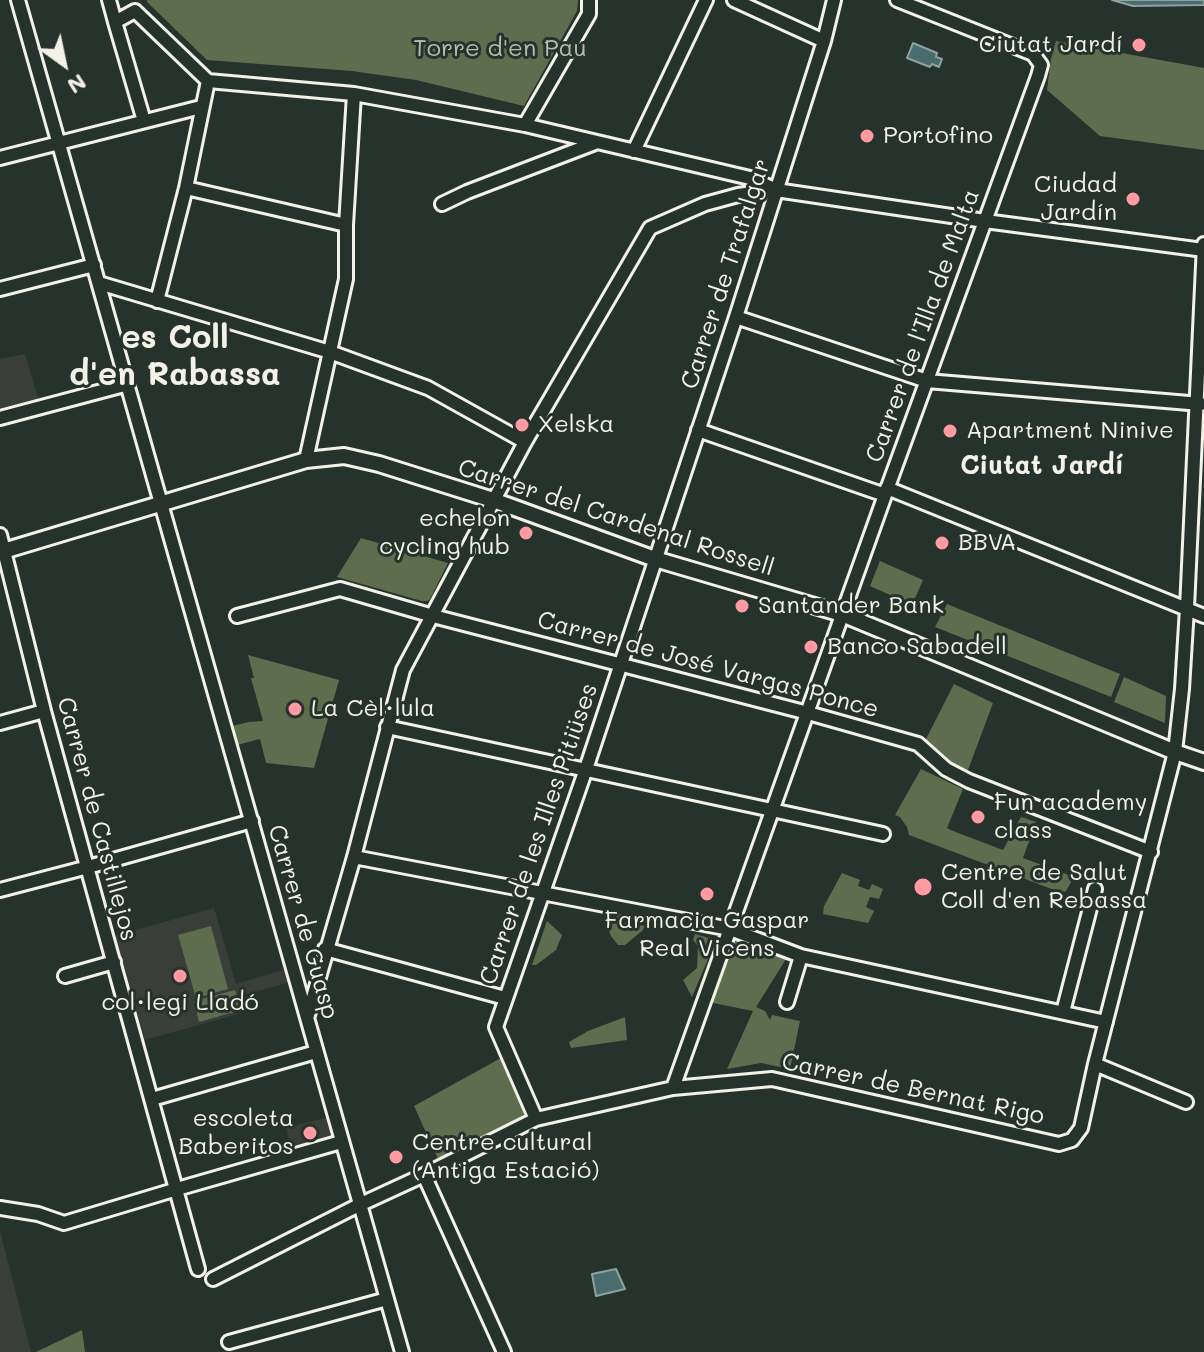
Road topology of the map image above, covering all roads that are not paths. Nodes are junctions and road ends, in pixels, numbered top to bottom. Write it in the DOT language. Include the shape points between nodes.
graph roads {
  1 [pos="18,0"];
  2 [pos="109,0"];
  3 [pos="589,0"];
  4 [pos="706,0"];
  5 [pos="734,0"];
  6 [pos="834,0"];
  7 [pos="897,0"];
  8 [pos="138,6"];
  9 [pos="115,22"];
  10 [pos="824,41"];
  11 [pos="208,81"];
  12 [pos="354,94"];
  13 [pos="201,107"];
  14 [pos="144,121"];
  15 [pos="525,125"];
  16 [pos="59,143"];
  17 [pos="595,143"];
  18 [pos="634,151"];
  19 [pos="0,158"];
  20 [pos="186,188"];
  21 [pos="776,190"];
  22 [pos="442,204"];
  23 [pos="985,221"];
  24 [pos="346,225"];
  25 [pos="1204,248"];
  26 [pos="94,265"];
  27 [pos="99,283"];
  28 [pos="0,289"];
  29 [pos="157,301"];
  30 [pos="736,317"];
  31 [pos="330,352"];
  32 [pos="927,381"];
  33 [pos="128,384"];
  34 [pos="1200,404"];
  35 [pos="0,418"];
  36 [pos="698,430"];
  37 [pos="525,442"];
  38 [pos="306,460"];
  39 [pos="886,492"];
  40 [pos="493,500"];
  41 [pos="162,503"];
  42 [pos="1197,513"];
  43 [pos="0,535"];
  44 [pos="2,551"];
  45 [pos="655,559"];
  46 [pos="1187,608"];
  47 [pos="842,614"];
  48 [pos="237,616"];
  49 [pos="433,616"];
  50 [pos="1204,616"];
  51 [pos="620,665"];
  52 [pos="44,711"];
  53 [pos="808,713"];
  54 [pos="0,723"];
  55 [pos="387,727"];
  56 [pos="1175,752"];
  57 [pos="1204,762"];
  58 [pos="586,769"];
  59 [pos="773,811"];
  60 [pos="252,821"];
  61 [pos="883,834"];
  62 [pos="1151,852"];
  63 [pos="354,857"];
  64 [pos="88,867"];
  65 [pos="1095,889"];
  66 [pos="0,890"];
  67 [pos="542,892"];
  68 [pos="730,929"];
  69 [pos="325,949"];
  70 [pos="801,956"];
  71 [pos="114,962"];
  72 [pos="65,976"];
  73 [pos="505,998"];
  74 [pos="787,1002"];
  75 [pos="1063,1012"];
  76 [pos="307,1018"];
  77 [pos="1106,1022"];
  78 [pos="316,1052"];
  79 [pos="1095,1064"];
  80 [pos="673,1088"];
  81 [pos="152,1099"];
  82 [pos="1186,1102"];
  83 [pos="536,1119"];
  84 [pos="341,1142"];
  85 [pos="424,1175"];
  86 [pos="177,1189"];
  87 [pos="359,1205"];
  88 [pos="0,1208"];
  89 [pos="198,1269"];
  90 [pos="213,1279"];
  91 [pos="387,1299"];
  92 [pos="229,1342"];
  93 [pos="402,1352"];
  94 [pos="504,1352"];
  1 -- 16 [label="street, Carrer de Guasp"];
  2 -- 9 [label="street"];
  3 -- 15 [label="street" via="589,14"];
  4 -- 18 [label="street"];
  5 -- 10 [label="street"];
  6 -- 10 [label="street, Carrer de Trafalgar"];
  7 -- 23 [label="street, Carrer de l'Illa de Malta" via="1033,54 1041,65"];
  8 -- 9 [label="street"];
  8 -- 11 [label="street"];
  9 -- 14 [label="street"];
  10 -- 21 [label="street, Carrer de Trafalgar"];
  11 -- 12 [label="street"];
  11 -- 13 [label="street"];
  12 -- 15 [label="street"];
  12 -- 24 [label="street"];
  13 -- 14 [label="street"];
  13 -- 20 [label="street"];
  14 -- 16 [label="street"];
  15 -- 17 [label="street"];
  16 -- 19 [label="street"];
  16 -- 26 [label="street, Carrer de Guasp"];
  17 -- 18 [label="street"];
  17 -- 22 [label="street"];
  18 -- 21 [label="street" via="750,178"];
  20 -- 24 [label="street"];
  20 -- 29 [label="street"];
  21 -- 23 [label="street"];
  21 -- 30 [label="street, Carrer de Trafalgar"];
  21 -- 37 [label="street" via="705,204 650,228"];
  23 -- 25 [label="street"];
  23 -- 32 [label="street, Carrer de l'Illa de Malta"];
  24 -- 31 [label="street" via="346,279"];
  25 -- 34 [label="street"];
  26 -- 27 [label="street, Carrer de Guasp"];
  26 -- 28 [label="street"];
  27 -- 29 [label="street"];
  27 -- 33 [label="street, Carrer de Guasp"];
  29 -- 31 [label="street"];
  30 -- 32 [label="street"];
  30 -- 36 [label="street, Carrer de Trafalgar"];
  31 -- 37 [label="street" via="428,388"];
  31 -- 38 [label="street"];
  32 -- 34 [label="street"];
  32 -- 39 [label="street, Carrer de l'Illa de Malta"];
  33 -- 35 [label="street"];
  33 -- 41 [label="street, Carrer de Guasp"];
  34 -- 42 [label="street"];
  36 -- 39 [label="street"];
  36 -- 45 [label="street, Carrer de Trafalgar"];
  37 -- 40 [label="street"];
  38 -- 40 [label="street, Carrer del Cardenal Rossell" via="344,456"];
  38 -- 41 [label="street, Carrer del Cardenal Rossell"];
  39 -- 46 [label="street"];
  39 -- 47 [label="street, Carrer de l'Illa de Malta"];
  40 -- 45 [label="street, Carrer del Cardenal Rossell"];
  40 -- 49 [label="street"];
  41 -- 44 [label="street, Carrer del Cardenal Rossell"];
  41 -- 60 [label="street, Carrer de Guasp"];
  42 -- 46 [label="street"];
  43 -- 44 [label="street, Carrer de Castillejos"];
  44 -- 52 [label="street, Carrer de Castillejos"];
  45 -- 47 [label="street, Carrer del Cardenal Rossell"];
  45 -- 51 [label="street, Carrer de les Illes Pitiüses"];
  46 -- 50 [label="street"];
  46 -- 56 [label="street"];
  47 -- 53 [label="street, Carrer de l'Illa de Malta"];
  47 -- 56 [label="street, Carrer del Cardenal Rossell"];
  48 -- 49 [label="street, Carrer de José Vargas Ponce" via="340,589"];
  49 -- 51 [label="street, Carrer de José Vargas Ponce"];
  49 -- 55 [label="street" via="403,670"];
  51 -- 53 [label="street, Carrer de José Vargas Ponce"];
  51 -- 58 [label="street, Carrer de les Illes Pitiüses"];
  52 -- 54 [label="street"];
  52 -- 64 [label="street, Carrer de Castillejos"];
  53 -- 59 [label="street, Carrer de l'Illa de Malta"];
  53 -- 62 [label="street, Carrer de José Vargas Ponce" via="918,744 969,781"];
  55 -- 58 [label="street"];
  55 -- 63 [label="street"];
  56 -- 57 [label="street, Carrer del Cardenal Rossell"];
  56 -- 62 [label="street"];
  58 -- 59 [label="street"];
  58 -- 67 [label="street, Carrer de les Illes Pitiüses"];
  59 -- 61 [label="street"];
  59 -- 68 [label="street, Carrer de l'Illa de Malta"];
  60 -- 64 [label="street"];
  60 -- 76 [label="street, Carrer de Guasp"];
  62 -- 77 [label="street"];
  63 -- 67 [label="street"];
  63 -- 69 [label="street"];
  64 -- 66 [label="street"];
  64 -- 71 [label="street, Carrer de Castillejos"];
  65 -- 75 [label="street"];
  67 -- 68 [label="street"];
  67 -- 73 [label="street, Carrer de les Illes Pitiüses"];
  68 -- 70 [label="street"];
  68 -- 80 [label="street, Carrer de l'Illa de Malta"];
  69 -- 73 [label="street"];
  69 -- 76 [label="street"];
  70 -- 74 [label="street"];
  70 -- 75 [label="street"];
  71 -- 72 [label="street"];
  71 -- 81 [label="street, Carrer de Castillejos"];
  73 -- 83 [label="street, Carrer de les Illes Pitiüses" via="496,1027"];
  75 -- 77 [label="street"];
  76 -- 78 [label="street, Carrer de Guasp"];
  77 -- 79 [label="street"];
  78 -- 81 [label="street"];
  78 -- 84 [label="street, Carrer de Guasp"];
  79 -- 80 [label="street, Carrer de Bernat Rigo" via="1081,1128 1072,1140 1059,1144 772,1079"];
  79 -- 82 [label="street"];
  80 -- 83 [label="street, Carrer de Bernat Rigo"];
  81 -- 86 [label="street, Carrer de Castillejos"];
  83 -- 85 [label="street, Carrer de Bernat Rigo"];
  84 -- 86 [label="street"];
  84 -- 87 [label="street, Carrer de Guasp"];
  85 -- 87 [label="street, Carrer de Bernat Rigo"];
  85 -- 94 [label="street"];
  86 -- 88 [label="street" via="64,1223"];
  86 -- 89 [label="street, Carrer de Castillejos"];
  87 -- 90 [label="street, Carrer de Bernat Rigo"];
  87 -- 91 [label="street, Carrer de Guasp"];
  91 -- 92 [label="street"];
  91 -- 93 [label="street, Carrer de Guasp"];
}
